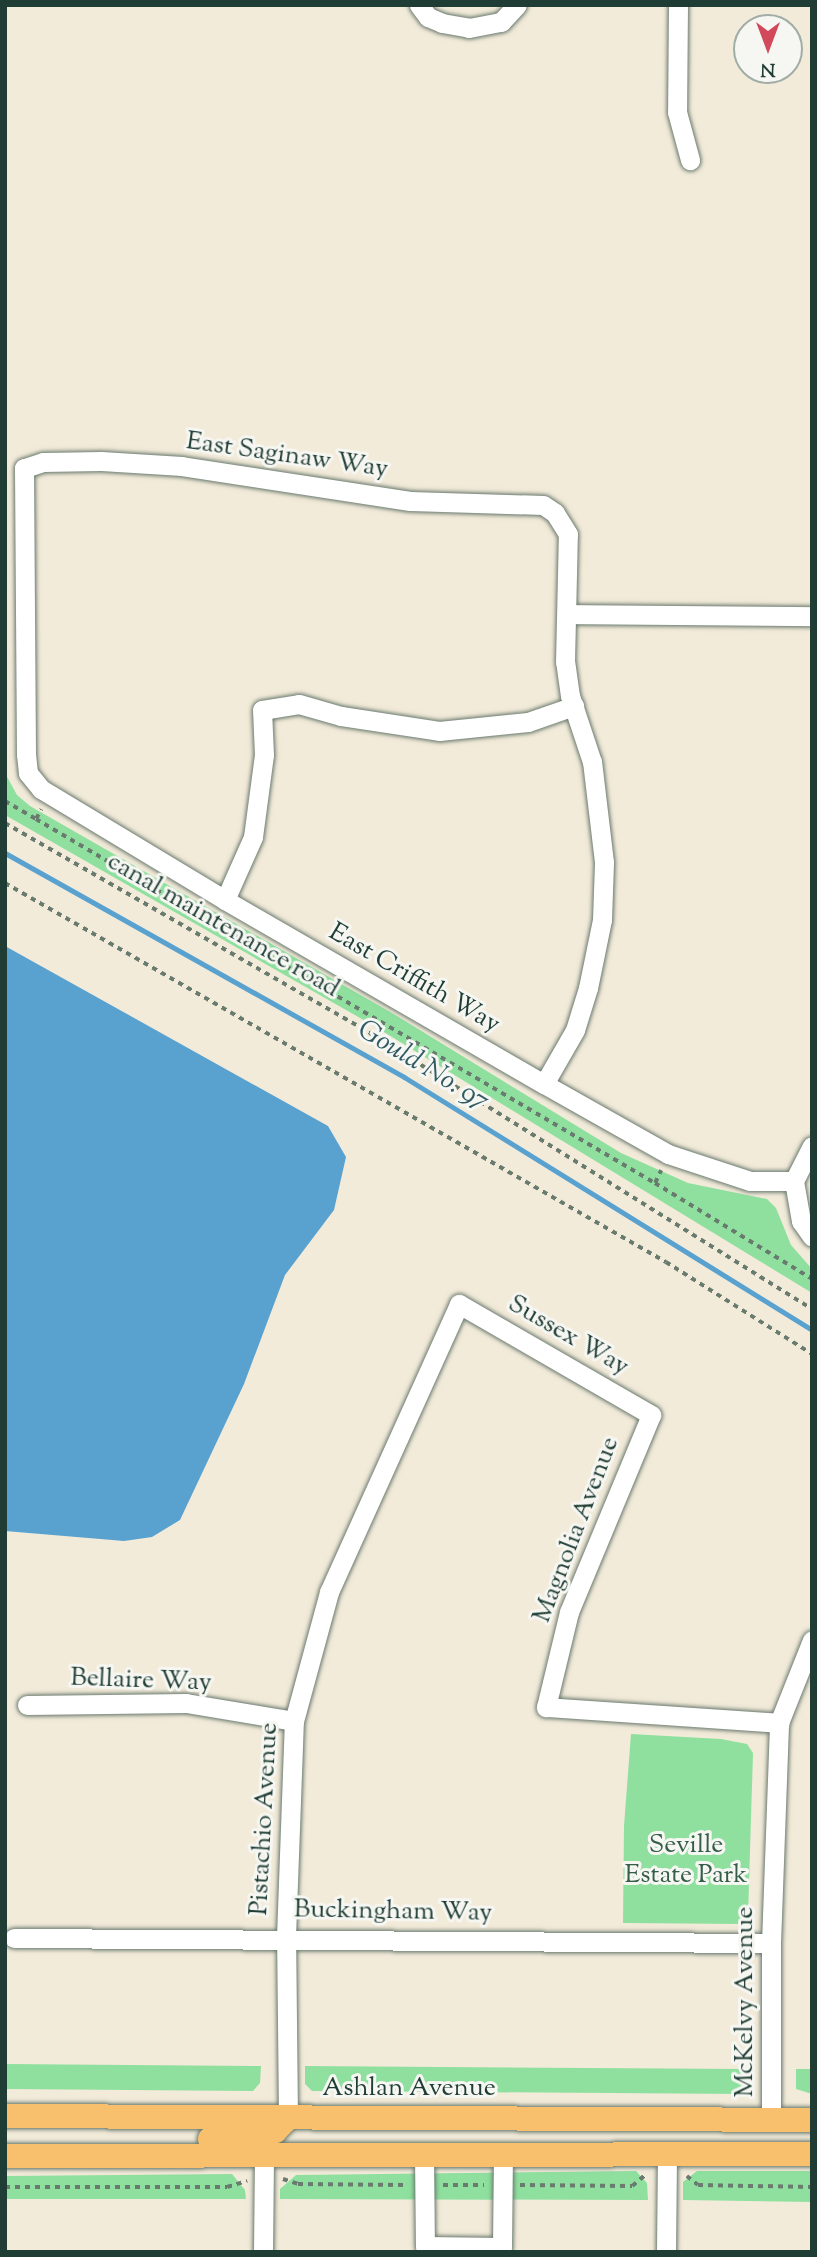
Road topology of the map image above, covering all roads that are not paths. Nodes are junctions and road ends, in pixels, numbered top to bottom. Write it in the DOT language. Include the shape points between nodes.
graph roads {
  1 [pos="419,5"];
  2 [pos="517,5"];
  3 [pos="678,5"];
  4 [pos="690,160"];
  5 [pos="567,614"];
  6 [pos="812,616"];
  7 [pos="574,706"];
  8 [pos="28,773"];
  9 [pos="225,900"];
  10 [pos="544,1084"];
  11 [pos="812,1146"];
  12 [pos="794,1181"];
  13 [pos="812,1237"];
  14 [pos="459,1304"];
  15 [pos="651,1415"];
  16 [pos="812,1640"];
  17 [pos="27,1705"];
  18 [pos="294,1721"];
  19 [pos="779,1723"];
  20 [pos="286,1937"];
  21 [pos="14,1938"];
  22 [pos="771,1943"];
  23 [pos="5,2116"];
  24 [pos="288,2118"];
  25 [pos="771,2119"];
  26 [pos="812,2120"];
  27 [pos="667,2154"];
  28 [pos="812,2154"];
  29 [pos="146,2155"];
  30 [pos="264,2155"];
  31 [pos="424,2155"];
  32 [pos="503,2155"];
  33 [pos="5,2156"];
  34 [pos="263,2252"];
  35 [pos="666,2252"];
  1 -- 2 [label="street" via="428,17 470,28 501,22"];
  3 -- 4 [label="street" via="677,112"];
  5 -- 6 [label="street"];
  5 -- 7 [label="street" via="565,662"];
  5 -- 8 [label="street, East Saginaw Way" via="568,534 555,513 543,505 410,501 169,465 43,462 23,468"];
  7 -- 9 [label="street" via="528,722 439,731 341,716 299,704 262,710 264,755 253,837"];
  7 -- 10 [label="street" via="592,762 604,862 602,920 575,1030"];
  8 -- 9 [label="street, East Criffith Way" via="49,794"];
  9 -- 10 [label="street, East Criffith Way"];
  10 -- 12 [label="street, East Criffith Way" via="668,1154 750,1181"];
  11 -- 12 [label="street"];
  12 -- 13 [label="street" via="801,1221"];
  14 -- 15 [label="street, Sussex Way"];
  14 -- 18 [label="street, Pistachio Avenue" via="329,1592"];
  15 -- 19 [label="street, Magnolia Avenue" via="569,1612 546,1707"];
  16 -- 19 [label="street, McKelvy Avenue"];
  17 -- 18 [label="street, Bellaire Way" via="186,1703"];
  18 -- 20 [label="street, Pistachio Avenue"];
  19 -- 22 [label="street, McKelvy Avenue"];
  20 -- 21 [label="street, Buckingham Way"];
  20 -- 22 [label="street, Buckingham Way"];
  20 -- 24 [label="street, Pistachio Avenue"];
  22 -- 25 [label="street, McKelvy Avenue"];
  23 -- 24 [label="main road, Ashlan Avenue"];
  24 -- 25 [label="main road, Ashlan Avenue"];
  24 -- 29 [label="main road" via="275,2131 259,2136 187,2139"];
  25 -- 26 [label="main road, Ashlan Avenue"];
  25 -- 27 [label="main road" via="755,2132 684,2137 674,2141"];
  27 -- 28 [label="main road"];
  27 -- 32 [label="main road"];
  27 -- 35 [label="street"];
  29 -- 30 [label="main road"];
  29 -- 33 [label="main road"];
  30 -- 31 [label="main road"];
  30 -- 34 [label="street"];
  31 -- 32 [label="main road"];
  31 -- 32 [label="street" via="425,2246 502,2247"];
}
